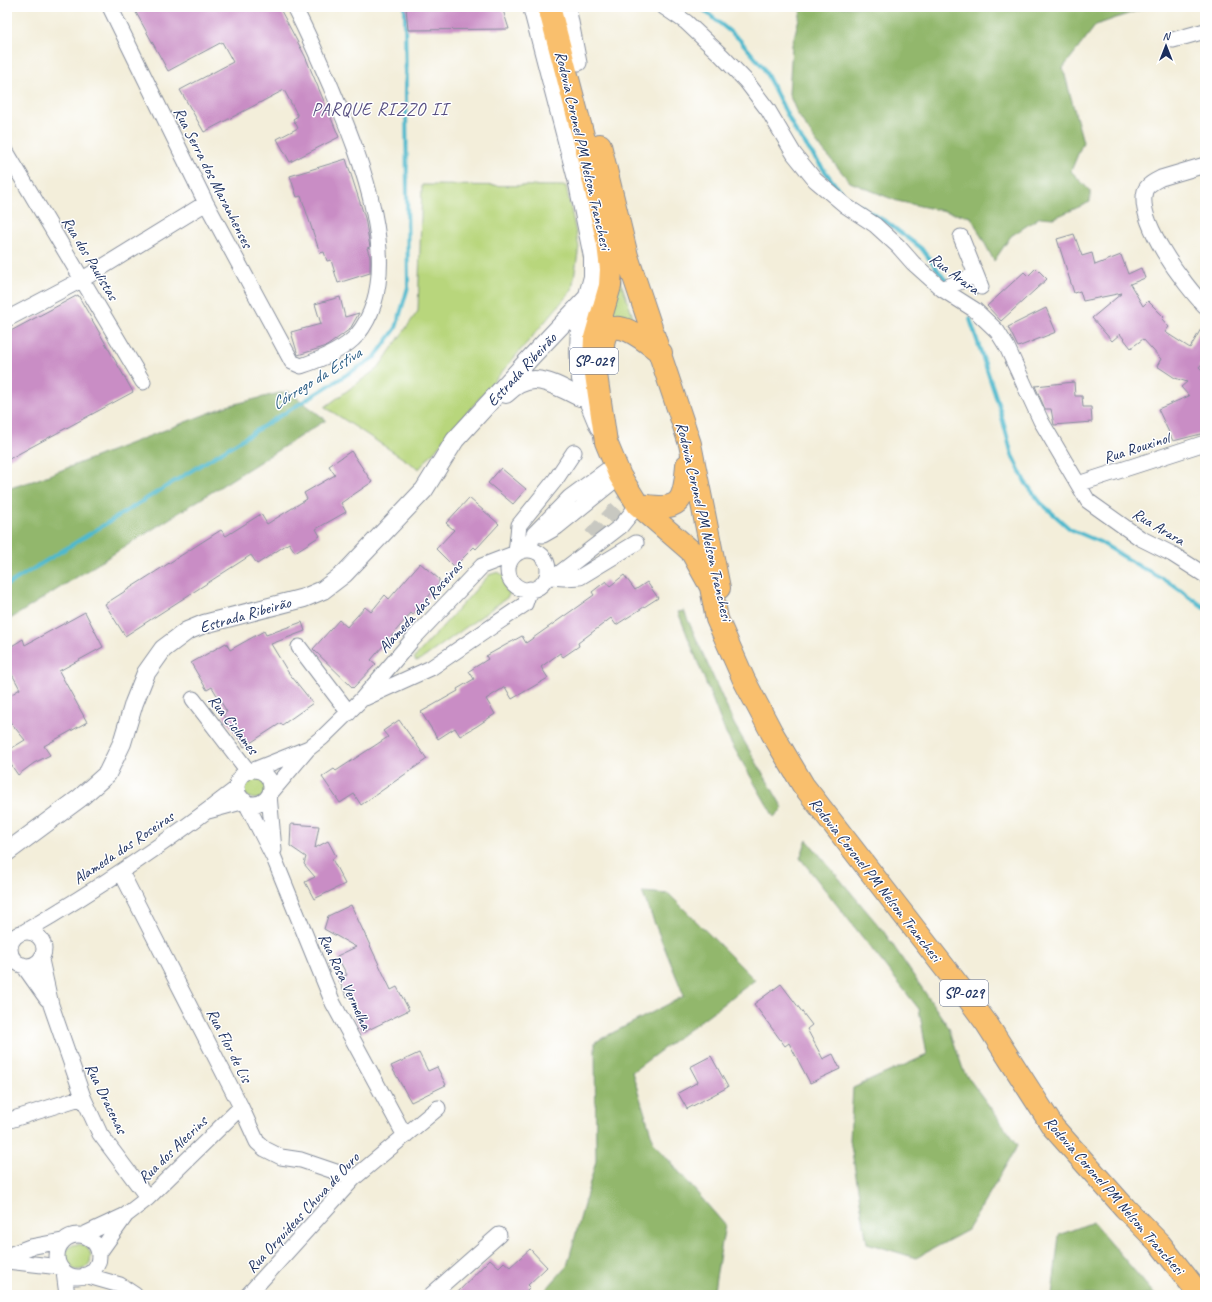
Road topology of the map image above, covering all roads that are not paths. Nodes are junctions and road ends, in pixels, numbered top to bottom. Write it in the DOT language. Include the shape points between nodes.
graph roads {
  1 [pos="110,7"];
  2 [pos="294,7"];
  3 [pos="532,7"];
  4 [pos="549,7"];
  5 [pos="564,7"];
  6 [pos="568,7"];
  7 [pos="664,7"];
  8 [pos="1205,31"];
  9 [pos="1173,40"];
  10 [pos="579,63"];
  11 [pos="7,153"];
  12 [pos="1205,165"];
  13 [pos="206,203"];
  14 [pos="962,237"];
  15 [pos="83,279"];
  16 [pos="942,289"];
  17 [pos="587,298"];
  18 [pos="1202,300"];
  19 [pos="7,319"];
  20 [pos="580,324"];
  21 [pos="661,353"];
  22 [pos="143,382"];
  23 [pos="590,398"];
  24 [pos="604,436"];
  25 [pos="456,440"];
  26 [pos="688,442"];
  27 [pos="1205,443"];
  28 [pos="574,452"];
  29 [pos="617,470"];
  30 [pos="1078,484"];
  31 [pos="638,505"];
  32 [pos="591,536"];
  33 [pos="636,543"];
  34 [pos="522,552"];
  35 [pos="1205,574"];
  36 [pos="549,577"];
  37 [pos="530,589"];
  38 [pos="299,647"];
  39 [pos="744,680"];
  40 [pos="193,699"];
  41 [pos="362,699"];
  42 [pos="349,713"];
  43 [pos="309,748"];
  44 [pos="251,770"];
  45 [pos="237,788"];
  46 [pos="269,794"];
  47 [pos="245,801"];
  48 [pos="208,811"];
  49 [pos="7,852"];
  50 [pos="274,858"];
  51 [pos="121,872"];
  52 [pos="58,912"];
  53 [pos="44,944"];
  54 [pos="15,949"];
  55 [pos="41,960"];
  56 [pos="50,1005"];
  57 [pos="83,1097"];
  58 [pos="241,1107"];
  59 [pos="438,1108"];
  60 [pos="7,1121"];
  61 [pos="405,1136"];
  62 [pos="354,1178"];
  63 [pos="148,1198"];
  64 [pos="126,1215"];
  65 [pos="83,1235"];
  66 [pos="499,1235"];
  67 [pos="62,1241"];
  68 [pos="7,1256"];
  69 [pos="99,1257"];
  70 [pos="7,1261"];
  71 [pos="62,1270"];
  72 [pos="83,1276"];
  73 [pos="120,1285"];
  74 [pos="67,1295"];
  75 [pos="74,1295"];
  76 [pos="135,1295"];
  77 [pos="248,1295"];
  78 [pos="431,1295"];
  79 [pos="1200,1295"];
  1 -- 13 [label="street, Rua Serra dos Maranhenses"];
  2 -- 13 [label="street, Rua Serra dos Maranhenses" via="306,28 349,131 372,202 380,252 376,292 368,318 356,336 340,348 308,364 298,365 291,360"];
  3 -- 17 [label="street, SP-029" via="577,179 593,257 593,277"];
  4 -- 23 [label="highway, Rodovia Coronel PM Nelson Tranchesi / SP-029" via="587,154 608,244 611,269 610,286 595,338"];
  5 -- 10 [label="highway, Rodovia Coronel PM Nelson Tranchesi / SP-029"];
  6 -- 10 [label="street, Rodovia Coronel PM Nelson Tranchesi"];
  7 -- 16 [label="street, Rua Arara" via="686,22 746,81 768,110 794,154 815,180 846,206 875,225"];
  8 -- 9 [label="street"];
  10 -- 21 [label="highway, Rodovia Coronel PM Nelson Tranchesi / SP-029" via="627,256"];
  11 -- 15 [label="street, Rua dos Paulistas"];
  12 -- 18 [label="street" via="1160,178 1146,187 1144,200 1157,239 1176,272"];
  13 -- 15 [label="street"];
  14 -- 16 [label="street" via="979,281"];
  15 -- 19 [label="street"];
  15 -- 22 [label="street, Rua dos Paulistas"];
  16 -- 30 [label="street, Rua Arara" via="974,310 996,331 1007,347 1041,421"];
  17 -- 20 [label="street, SP-029"];
  17 -- 25 [label="street, Estrada Ribeirão"];
  20 -- 23 [label="street, SP-029" via="572,342 570,358 573,376"];
  20 -- 24 [label="street, SP-029" via="581,379 586,398"];
  21 -- 23 [label="highway, SP-029" via="627,329 617,328 609,331 605,336"];
  21 -- 26 [label="highway, Rodovia Coronel PM Nelson Tranchesi / SP-029"];
  23 -- 24 [label="highway, Rodovia Coronel PM Nelson Tranchesi / SP-029"];
  23 -- 25 [label="street, Estrada Ribeirão" via="543,381 523,381 516,384"];
  24 -- 29 [label="highway, Rodovia Coronel PM Nelson Tranchesi / SP-029"];
  25 -- 49 [label="street, Estrada Ribeirão" via="424,490 332,584 304,598 204,624 187,631 163,648 146,673 122,744 107,774"];
  26 -- 31 [label="highway, SP-029" via="682,499 669,507"];
  26 -- 39 [label="highway, Rodovia Coronel PM Nelson Tranchesi / SP-029" via="713,564"];
  27 -- 30 [label="street, Rua Rouxinol"];
  28 -- 34 [label="street" via="519,525"];
  29 -- 31 [label="highway, Rodovia Coronel PM Nelson Tranchesi / SP-029"];
  29 -- 34 [label="street" via="570,497 534,534"];
  30 -- 35 [label="street, Rua Arara" via="1088,501 1140,538"];
  31 -- 36 [label="street" via="621,526 556,576"];
  31 -- 39 [label="highway, Rodovia Coronel PM Nelson Tranchesi / SP-029" via="692,551 711,587 717,619"];
  32 -- 36 [label="street" via="554,568"];
  33 -- 36 [label="street" via="580,577"];
  34 -- 37 [label="street" via="509,564 509,576 517,586"];
  34 -- 37 [label="street" via="541,554 547,566 546,578 542,584"];
  34 -- 41 [label="street, Alameda das Roseiras" via="482,566 412,640"];
  37 -- 41 [label="street, Alameda das Roseiras" via="525,604 437,664"];
  38 -- 42 [label="street"];
  39 -- 79 [label="highway, Rodovia Coronel PM Nelson Tranchesi / SP-029" via="803,785 987,1024 1053,1127 1160,1244"];
  40 -- 44 [label="street, Rua Ciclames"];
  41 -- 42 [label="street, Alameda das Roseiras"];
  42 -- 43 [label="street, Alameda das Roseiras"];
  43 -- 44 [label="street, Alameda das Roseiras"];
  43 -- 46 [label="street, Alameda das Roseiras"];
  44 -- 45 [label="street" via="239,778"];
  44 -- 46 [label="street" via="264,773 268,778"];
  45 -- 47 [label="street"];
  45 -- 48 [label="street, Alameda das Roseiras"];
  46 -- 47 [label="street" via="261,802"];
  46 -- 50 [label="street, Rua Rosa Vermelha"];
  47 -- 48 [label="street, Alameda das Roseiras"];
  47 -- 50 [label="street, Rua Rosa Vermelha"];
  48 -- 51 [label="street, Alameda das Roseiras"];
  50 -- 61 [label="street, Rua Rosa Vermelha" via="332,1003"];
  51 -- 52 [label="street, Alameda das Roseiras"];
  51 -- 58 [label="street, Rua Flor de Lis"];
  52 -- 53 [label="street"];
  52 -- 54 [label="street, Alameda das Roseiras"];
  53 -- 54 [label="street" via="39,937 31,933"];
  53 -- 55 [label="street"];
  54 -- 55 [label="street" via="32,965"];
  54 -- 56 [label="street, Rua Dracenas"];
  55 -- 56 [label="street, Rua Dracenas"];
  56 -- 57 [label="street, Rua Dracenas"];
  57 -- 60 [label="street"];
  57 -- 63 [label="street, Rua Dracenas" via="100,1134"];
  58 -- 62 [label="street, Rua Flor de Lis" via="257,1142 265,1149 281,1157 301,1160"];
  58 -- 63 [label="street, Rua dos Alecrins"];
  59 -- 61 [label="street, Rua Orquídeas Chuva de Ouro"];
  61 -- 62 [label="street, Rua Orquídeas Chuva de Ouro"];
  62 -- 77 [label="street, Rua Orquídeas Chuva de Ouro"];
  63 -- 64 [label="street, Rua dos Alecrins"];
  64 -- 65 [label="street, Rua dos Alecrins"];
  64 -- 69 [label="street, Rua dos Alecrins"];
  65 -- 67 [label="street" via="68,1237"];
  65 -- 69 [label="street" via="94,1242"];
  66 -- 78 [label="street"];
  67 -- 68 [label="street" via="30,1247"];
  67 -- 71 [label="street" via="56,1254"];
  69 -- 72 [label="street" via="93,1271"];
  69 -- 73 [label="street"];
  70 -- 71 [label="street"];
  71 -- 72 [label="street" via="69,1275"];
  71 -- 74 [label="street"];
  72 -- 73 [label="street"];
  72 -- 75 [label="street"];
  73 -- 76 [label="street"];
}
